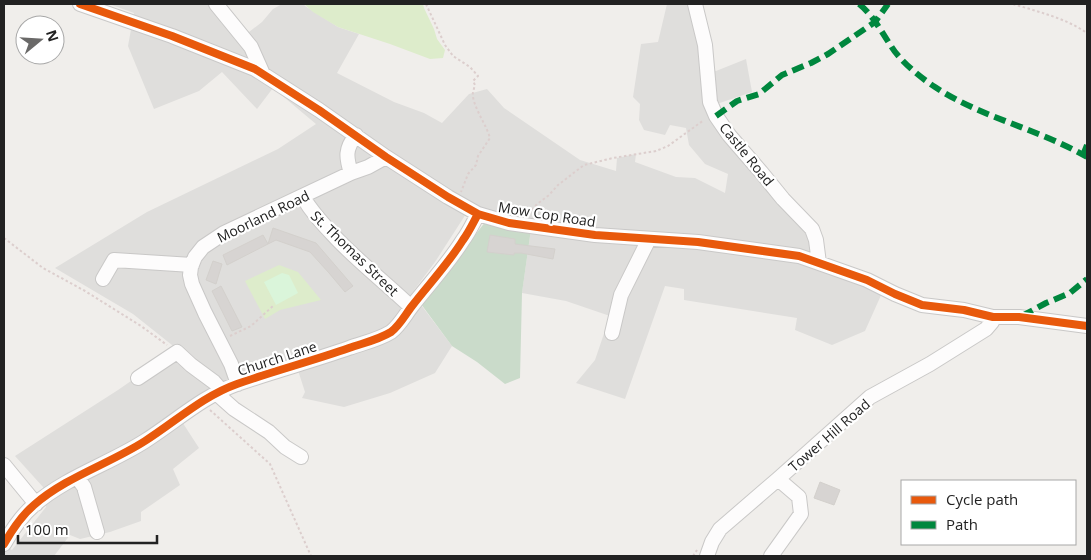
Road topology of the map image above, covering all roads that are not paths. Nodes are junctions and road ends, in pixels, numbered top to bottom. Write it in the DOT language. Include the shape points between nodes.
graph roads {
  1 [pos="80,4"];
  2 [pos="216,4"];
  3 [pos="696,4"];
  4 [pos="263,74"];
  5 [pos="356,135"];
  6 [pos="386,157"];
  7 [pos="351,173"];
  8 [pos="303,196"];
  9 [pos="478,214"];
  10 [pos="650,239"];
  11 [pos="819,262"];
  12 [pos="192,265"];
  13 [pos="102,279"];
  14 [pos="411,307"];
  15 [pos="993,317"];
  16 [pos="1087,326"];
  17 [pos="612,333"];
  18 [pos="138,378"];
  19 [pos="238,384"];
  20 [pos="218,392"];
  21 [pos="301,457"];
  22 [pos="4,466"];
  23 [pos="76,477"];
  24 [pos="778,479"];
  25 [pos="36,504"];
  26 [pos="97,532"];
  27 [pos="4,544"];
  28 [pos="707,556"];
  29 [pos="771,556"];
  1 -- 4 [label="street, Mow Cop Road" via="172,36"];
  2 -- 4 [label="street" via="251,46"];
  3 -- 11 [label="street, Castle Road" via="714,112 812,229"];
  4 -- 5 [label="street, Mow Cop Road"];
  5 -- 6 [label="street, Mow Cop Road"];
  5 -- 7 [label="street" via="348,149"];
  6 -- 7 [label="street, Moorland Road"];
  6 -- 9 [label="street, Mow Cop Road"];
  7 -- 8 [label="street, Moorland Road"];
  8 -- 12 [label="street, Moorland Road" via="224,233 203,247"];
  8 -- 14 [label="street, St. Thomas Street" via="309,209 352,254"];
  9 -- 10 [label="street, Mow Cop Road" via="509,223"];
  9 -- 14 [label="street, Church Lane" via="464,240"];
  10 -- 11 [label="street, Mow Cop Road" via="751,249"];
  10 -- 17 [label="street" via="621,295"];
  11 -- 15 [label="street, Mow Cop Road" via="922,305"];
  12 -- 13 [label="street" via="114,260"];
  12 -- 19 [label="street" via="192,284"];
  14 -- 19 [label="street, Church Lane" via="401,323 380,337"];
  15 -- 16 [label="street, Mow Cop Road"];
  15 -- 24 [label="street, Tower Hill Road" via="986,329 870,397"];
  18 -- 20 [label="street" via="177,352 214,382"];
  19 -- 20 [label="street, Church Lane"];
  20 -- 21 [label="street" via="234,409"];
  20 -- 23 [label="street, Church Lane" via="131,450"];
  22 -- 25 [label="street"];
  23 -- 25 [label="street, Church Lane"];
  23 -- 26 [label="street" via="84,487"];
  24 -- 28 [label="street, Tower Hill Road" via="720,529"];
  24 -- 29 [label="street" via="799,497 801,514"];
  25 -- 27 [label="street, Church Lane" via="15,526"];
}
